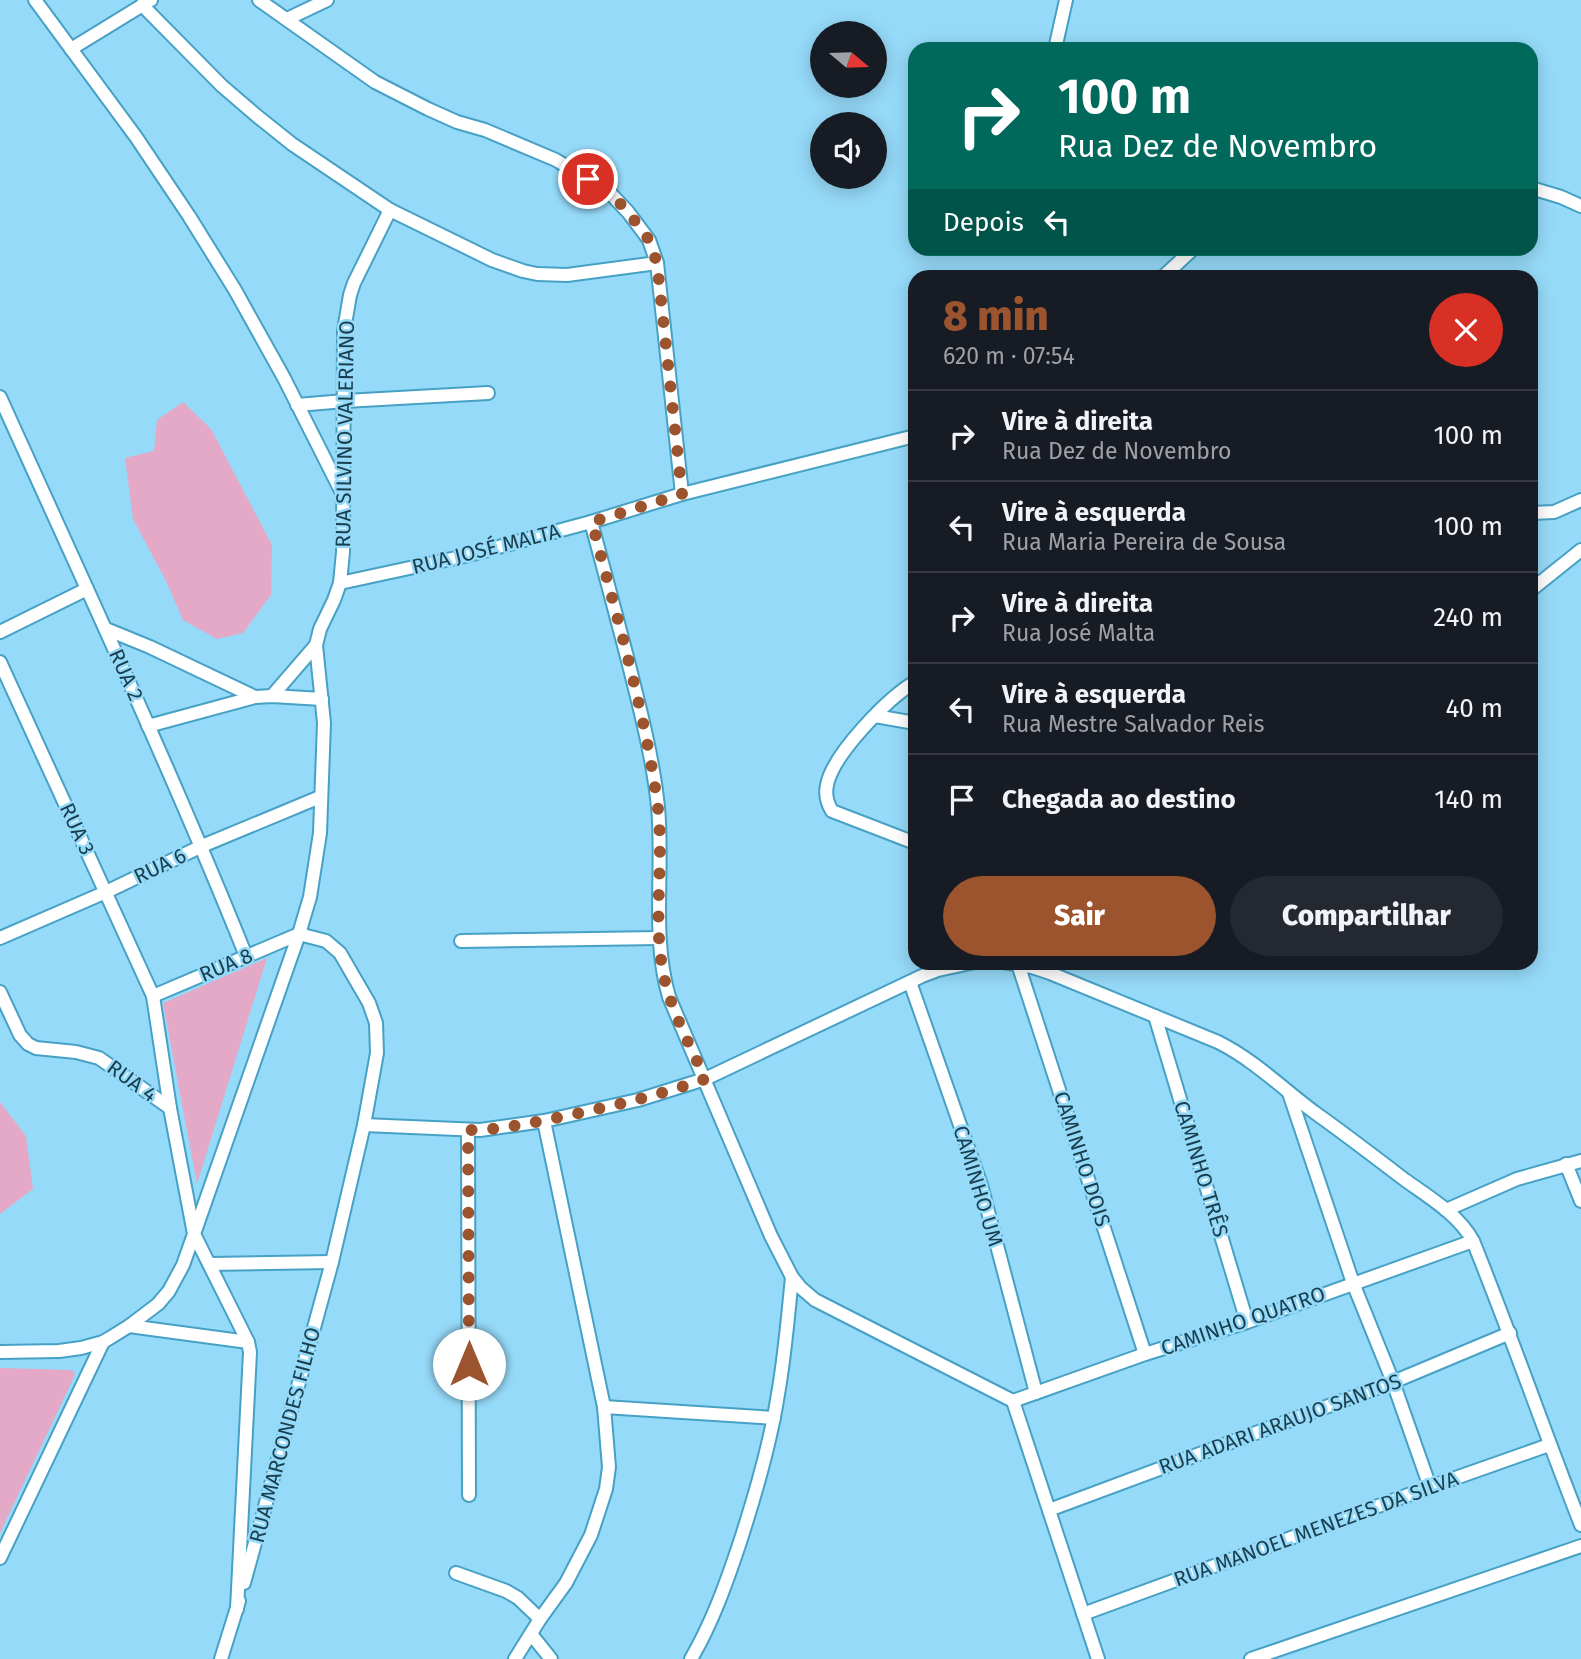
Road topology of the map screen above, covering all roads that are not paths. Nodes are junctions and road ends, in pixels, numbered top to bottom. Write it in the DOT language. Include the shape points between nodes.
graph roads {
  1 [pos="35,0"];
  2 [pos="259,0"];
  3 [pos="327,0"];
  4 [pos="1066,0"];
  5 [pos="146,2"];
  6 [pos="287,19"];
  7 [pos="1057,42"];
  8 [pos="71,49"];
  9 [pos="1538,190"];
  10 [pos="1581,206"];
  11 [pos="390,210"];
  12 [pos="1185,256"];
  13 [pos="657,263"];
  14 [pos="1170,270"];
  15 [pos="488,393"];
  16 [pos="0,397"];
  17 [pos="345,401"];
  18 [pos="297,405"];
  19 [pos="908,438"];
  20 [pos="343,494"];
  21 [pos="682,494"];
  22 [pos="1581,500"];
  23 [pos="1538,513"];
  24 [pos="592,522"];
  25 [pos="1581,550"];
  26 [pos="340,583"];
  27 [pos="1538,584"];
  28 [pos="87,589"];
  29 [pos="106,629"];
  30 [pos="0,632"];
  31 [pos="316,645"];
  32 [pos="0,662"];
  33 [pos="908,686"];
  34 [pos="272,696"];
  35 [pos="255,697"];
  36 [pos="322,699"];
  37 [pos="875,716"];
  38 [pos="908,722"];
  39 [pos="148,726"];
  40 [pos="320,797"];
  41 [pos="908,840"];
  42 [pos="202,846"];
  43 [pos="106,892"];
  44 [pos="299,934"];
  45 [pos="0,938"];
  46 [pos="659,938"];
  47 [pos="461,941"];
  48 [pos="246,957"];
  49 [pos="932,970"];
  50 [pos="1020,970"];
  51 [pos="1039,970"];
  52 [pos="910,982"];
  53 [pos="0,992"];
  54 [pos="153,996"];
  55 [pos="1155,1016"];
  56 [pos="705,1079"];
  57 [pos="1289,1093"];
  58 [pos="170,1108"];
  59 [pos="544,1121"];
  60 [pos="364,1125"];
  61 [pos="468,1130"];
  62 [pos="1581,1161"];
  63 [pos="1566,1164"];
  64 [pos="1581,1201"];
  65 [pos="1446,1210"];
  66 [pos="194,1234"];
  67 [pos="1474,1241"];
  68 [pos="332,1262"];
  69 [pos="209,1264"];
  70 [pos="792,1276"];
  71 [pos="1353,1283"];
  72 [pos="1247,1322"];
  73 [pos="130,1326"];
  74 [pos="1510,1334"];
  75 [pos="103,1342"];
  76 [pos="248,1342"];
  77 [pos="0,1352"];
  78 [pos="1145,1354"];
  79 [pos="1393,1382"];
  80 [pos="1036,1393"];
  81 [pos="1013,1401"];
  82 [pos="604,1407"];
  83 [pos="774,1418"];
  84 [pos="1549,1445"];
  85 [pos="1430,1487"];
  86 [pos="469,1494"];
  87 [pos="1049,1510"];
  88 [pos="1581,1525"];
  89 [pos="1581,1546"];
  90 [pos="0,1558"];
  91 [pos="456,1573"];
  92 [pos="237,1609"];
  93 [pos="1083,1614"];
  94 [pos="540,1619"];
  95 [pos="531,1634"];
  96 [pos="221,1659"];
  97 [pos="515,1659"];
  98 [pos="551,1659"];
  99 [pos="691,1659"];
  100 [pos="1098,1659"];
  101 [pos="1251,1659"];
  1 -- 8 [label="street"];
  2 -- 6 [label="street"];
  3 -- 6 [label="street"];
  4 -- 7 [label="street"];
  5 -- 8 [label="street"];
  5 -- 11 [label="street" via="222,86 257,116"];
  6 -- 13 [label="street" via="375,82 457,122 556,160 610,193 649,240"];
  8 -- 18 [label="street" via="189,216"];
  9 -- 10 [label="street"];
  11 -- 13 [label="street" via="492,260 530,273 567,275"];
  11 -- 17 [label="street, RUA SILVINO VALERIANO" via="350,295 344,330"];
  12 -- 14 [label="street"];
  13 -- 21 [label="street"];
  15 -- 17 [label="street"];
  16 -- 28 [label="street, RUA 2"];
  17 -- 18 [label="street"];
  17 -- 20 [label="street, RUA SILVINO VALERIANO"];
  18 -- 20 [label="street"];
  19 -- 21 [label="street, RUA JOSÉ MALTA"];
  20 -- 26 [label="street, RUA SILVINO VALERIANO"];
  21 -- 24 [label="street, RUA JOSÉ MALTA"];
  22 -- 23 [label="street" via="1554,512"];
  24 -- 26 [label="street, RUA JOSÉ MALTA"];
  24 -- 46 [label="street" via="653,773 660,842"];
  25 -- 27 [label="street"];
  26 -- 31 [label="street, RUA SILVINO VALERIANO"];
  28 -- 29 [label="street, RUA 2"];
  28 -- 30 [label="street"];
  29 -- 35 [label="street"];
  29 -- 39 [label="street, RUA 2"];
  31 -- 34 [label="street"];
  31 -- 36 [label="street"];
  32 -- 43 [label="street, RUA 3"];
  33 -- 37 [label="street"];
  34 -- 35 [label="street"];
  34 -- 36 [label="street"];
  35 -- 39 [label="street"];
  36 -- 40 [label="street"];
  37 -- 38 [label="street"];
  37 -- 41 [label="street" via="831,773 828,805 832,811"];
  39 -- 42 [label="street, RUA 2"];
  40 -- 42 [label="street, RUA 6"];
  40 -- 44 [label="street" via="320,833"];
  42 -- 43 [label="street, RUA 6"];
  42 -- 48 [label="street, RUA 2"];
  43 -- 45 [label="street, RUA 6"];
  43 -- 54 [label="street, RUA 3"];
  44 -- 48 [label="street, RUA 8"];
  44 -- 60 [label="street, RUA MARCONDES FILHO" via="337,948 376,1023 377,1053"];
  44 -- 66 [label="street"];
  46 -- 47 [label="street"];
  46 -- 56 [label="street" via="669,997"];
  48 -- 54 [label="street, RUA 8"];
  49 -- 52 [label="street"];
  50 -- 78 [label="street, CAMINHO DOIS"];
  51 -- 55 [label="street"];
  52 -- 56 [label="street"];
  52 -- 80 [label="street, CAMINHO UM" via="981,1185"];
  53 -- 58 [label="street, RUA 4" via="28,1044 99,1058"];
  54 -- 58 [label="street, RUA 3"];
  55 -- 57 [label="street" via="1218,1041"];
  55 -- 72 [label="street, CAMINHO TRÊS"];
  56 -- 59 [label="street"];
  56 -- 70 [label="street"];
  57 -- 65 [label="street"];
  57 -- 71 [label="street"];
  58 -- 66 [label="street, RUA 3"];
  59 -- 61 [label="street"];
  59 -- 82 [label="street"];
  60 -- 61 [label="street"];
  60 -- 68 [label="street, RUA MARCONDES FILHO"];
  61 -- 86 [label="street"];
  62 -- 63 [label="street"];
  63 -- 64 [label="street"];
  63 -- 65 [label="street" via="1517,1179"];
  65 -- 67 [label="street"];
  66 -- 69 [label="street, RUA 3"];
  66 -- 73 [label="street" via="169,1291"];
  67 -- 71 [label="street, CAMINHO QUATRO"];
  67 -- 74 [label="street"];
  68 -- 69 [label="street"];
  68 -- 92 [label="street, RUA MARCONDES FILHO"];
  69 -- 76 [label="street, RUA 3"];
  70 -- 81 [label="street" via="815,1300"];
  70 -- 83 [label="street"];
  71 -- 72 [label="street, CAMINHO QUATRO"];
  71 -- 79 [label="street"];
  72 -- 78 [label="street, CAMINHO QUATRO"];
  73 -- 75 [label="street"];
  73 -- 76 [label="street"];
  74 -- 79 [label="street, RUA ADARI ARAUJO SANTOS"];
  74 -- 84 [label="street"];
  75 -- 77 [label="street" via="59,1352"];
  75 -- 90 [label="street"];
  76 -- 92 [label="street, RUA MARCONDES FILHO"];
  78 -- 80 [label="street, CAMINHO QUATRO"];
  79 -- 85 [label="street"];
  79 -- 87 [label="street, RUA ADARI ARAUJO SANTOS"];
  80 -- 81 [label="street, CAMINHO QUATRO"];
  81 -- 87 [label="street"];
  82 -- 83 [label="street"];
  82 -- 94 [label="street" via="609,1467 601,1505 566,1583"];
  83 -- 99 [label="street" via="730,1572"];
  84 -- 85 [label="street, RUA MANOEL MENEZES DA SILVA"];
  84 -- 88 [label="street"];
  85 -- 93 [label="street, RUA MANOEL MENEZES DA SILVA"];
  87 -- 93 [label="street"];
  89 -- 101 [label="street"];
  91 -- 94 [label="street" via="506,1591"];
  92 -- 96 [label="street, RUA MARCONDES FILHO"];
  93 -- 100 [label="street"];
  94 -- 95 [label="street"];
  95 -- 97 [label="street"];
  95 -- 98 [label="street"];
}
